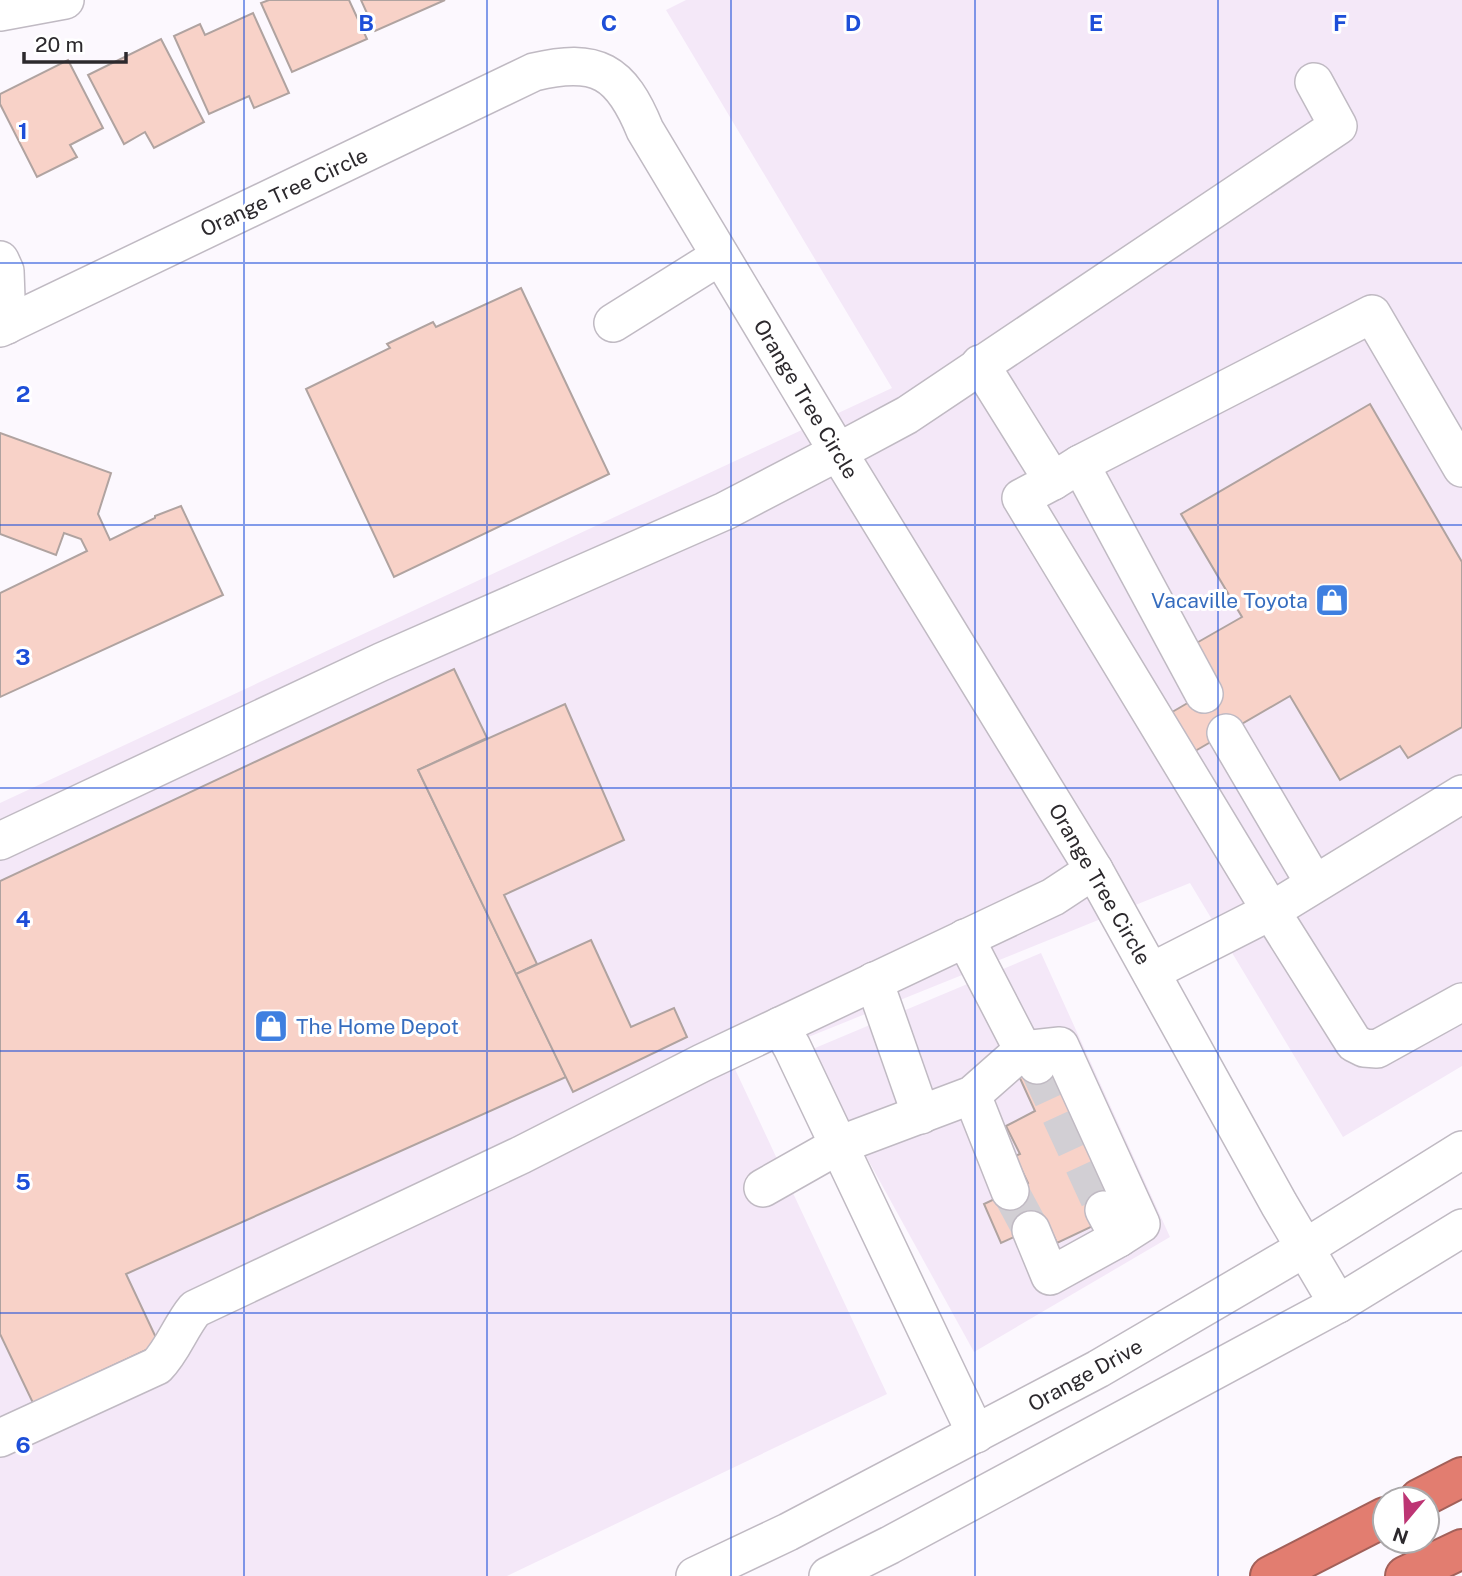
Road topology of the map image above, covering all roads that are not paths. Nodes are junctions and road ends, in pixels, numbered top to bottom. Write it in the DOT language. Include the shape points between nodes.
graph roads {
  1 [pos="65,0"];
  2 [pos="0,12"];
  3 [pos="1314,82"];
  4 [pos="720,256"];
  5 [pos="0,260"];
  6 [pos="613,323"];
  7 [pos="2,324"];
  8 [pos="980,364"];
  9 [pos="838,452"];
  10 [pos="1462,468"];
  11 [pos="1066,472"];
  12 [pos="1204,694"];
  13 [pos="1226,733"];
  14 [pos="1462,794"];
  15 [pos="0,841"];
  16 [pos="1094,870"];
  17 [pos="1314,883"];
  18 [pos="1271,911"];
  19 [pos="965,938"];
  20 [pos="1151,972"];
  21 [pos="874,981"];
  22 [pos="1462,1002"];
  23 [pos="780,1026"];
  24 [pos="1030,1058"];
  25 [pos="972,1096"];
  26 [pos="921,1115"];
  27 [pos="839,1145"];
  28 [pos="1462,1150"];
  29 [pos="763,1188"];
  30 [pos="1010,1191"];
  31 [pos="1462,1228"];
  32 [pos="1031,1230"];
  33 [pos="1305,1248"];
  34 [pos="1338,1304"];
  35 [pos="976,1434"];
  36 [pos="0,1438"];
  37 [pos="1462,1477"];
  38 [pos="1441,1488"];
  39 [pos="1371,1524"];
  40 [pos="1462,1549"];
  41 [pos="695,1576"];
  42 [pos="828,1576"];
  43 [pos="1270,1576"];
  44 [pos="1405,1576"];
  1 -- 2 [label="street"];
  3 -- 8 [label="street" via="1339,127"];
  4 -- 6 [label="street"];
  4 -- 7 [label="street, Orange Tree Circle" via="622,87 603,73 562,65 534,72"];
  4 -- 9 [label="street, Orange Tree Circle"];
  5 -- 7 [label="street" via="5,271"];
  8 -- 9 [label="street" via="907,415"];
  8 -- 11 [label="street"];
  9 -- 15 [label="street" via="725,511 381,662"];
  9 -- 16 [label="street, Orange Tree Circle"];
  10 -- 11 [label="street" via="1372,314"];
  11 -- 12 [label="street"];
  11 -- 18 [label="street" via="1021,498"];
  13 -- 17 [label="street"];
  14 -- 17 [label="street"];
  16 -- 19 [label="street" via="1053,897"];
  16 -- 20 [label="street, Orange Tree Circle"];
  17 -- 18 [label="street"];
  18 -- 20 [label="street"];
  18 -- 22 [label="street" via="1354,1043 1364,1048 1377,1049"];
  19 -- 21 [label="street"];
  19 -- 24 [label="street"];
  20 -- 33 [label="street, Orange Tree Circle"];
  21 -- 23 [label="street"];
  21 -- 26 [label="street"];
  23 -- 27 [label="street"];
  23 -- 36 [label="street" via="522,1156 195,1309 157,1366"];
  24 -- 25 [label="street"];
  24 -- 32 [label="street" via="1059,1046 1141,1224 1112,1224 1050,1276"];
  25 -- 26 [label="street"];
  25 -- 30 [label="street"];
  26 -- 27 [label="street"];
  27 -- 29 [label="street"];
  27 -- 35 [label="street"];
  28 -- 33 [label="street, Orange Drive"];
  31 -- 34 [label="street"];
  33 -- 34 [label="street, Orange Tree Circle"];
  33 -- 35 [label="street, Orange Drive"];
  34 -- 42 [label="street"];
  35 -- 41 [label="street, Orange Drive"];
  37 -- 38 [label="highway"];
  39 -- 43 [label="highway"];
  40 -- 44 [label="highway"];
}
